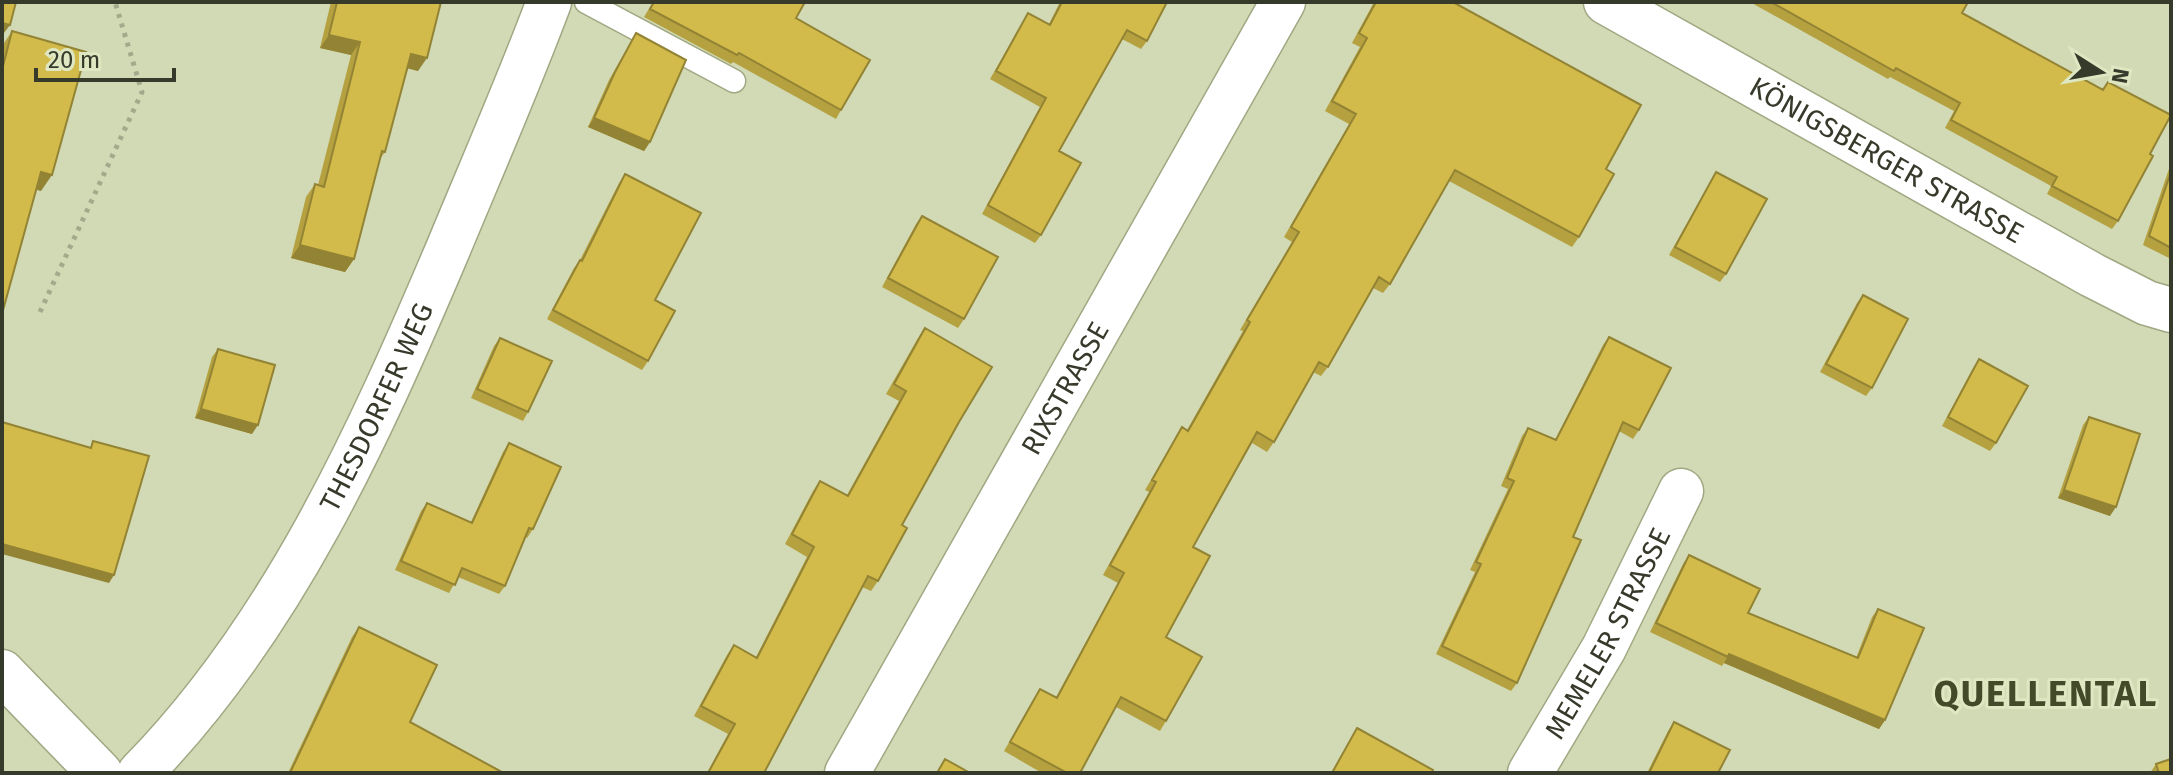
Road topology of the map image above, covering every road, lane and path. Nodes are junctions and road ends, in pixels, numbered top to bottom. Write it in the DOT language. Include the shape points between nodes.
graph roads {
  1 [pos="115,2"];
  2 [pos="549,2"];
  3 [pos="586,2"];
  4 [pos="1283,2"];
  5 [pos="1606,2"];
  6 [pos="734,81"];
  7 [pos="2171,310"];
  8 [pos="40,312"];
  9 [pos="1681,491"];
  10 [pos="2,672"];
  11 [pos="100,773"];
  12 [pos="140,773"];
  13 [pos="847,773"];
  14 [pos="1530,773"];
  1 -- 8 [label="path" via="142,92"];
  2 -- 12 [label="street, THESDORFER WEG" via="408,342 306,551 191,719"];
  3 -- 6 [label="lane"];
  4 -- 13 [label="street, RIXSTRASSE"];
  5 -- 7 [label="street, KÖNIGSBERGER STRASSE" via="2092,275"];
  9 -- 14 [label="street, MEMELER STRASSE" via="1604,648"];
  10 -- 11 [label="street"];
}
